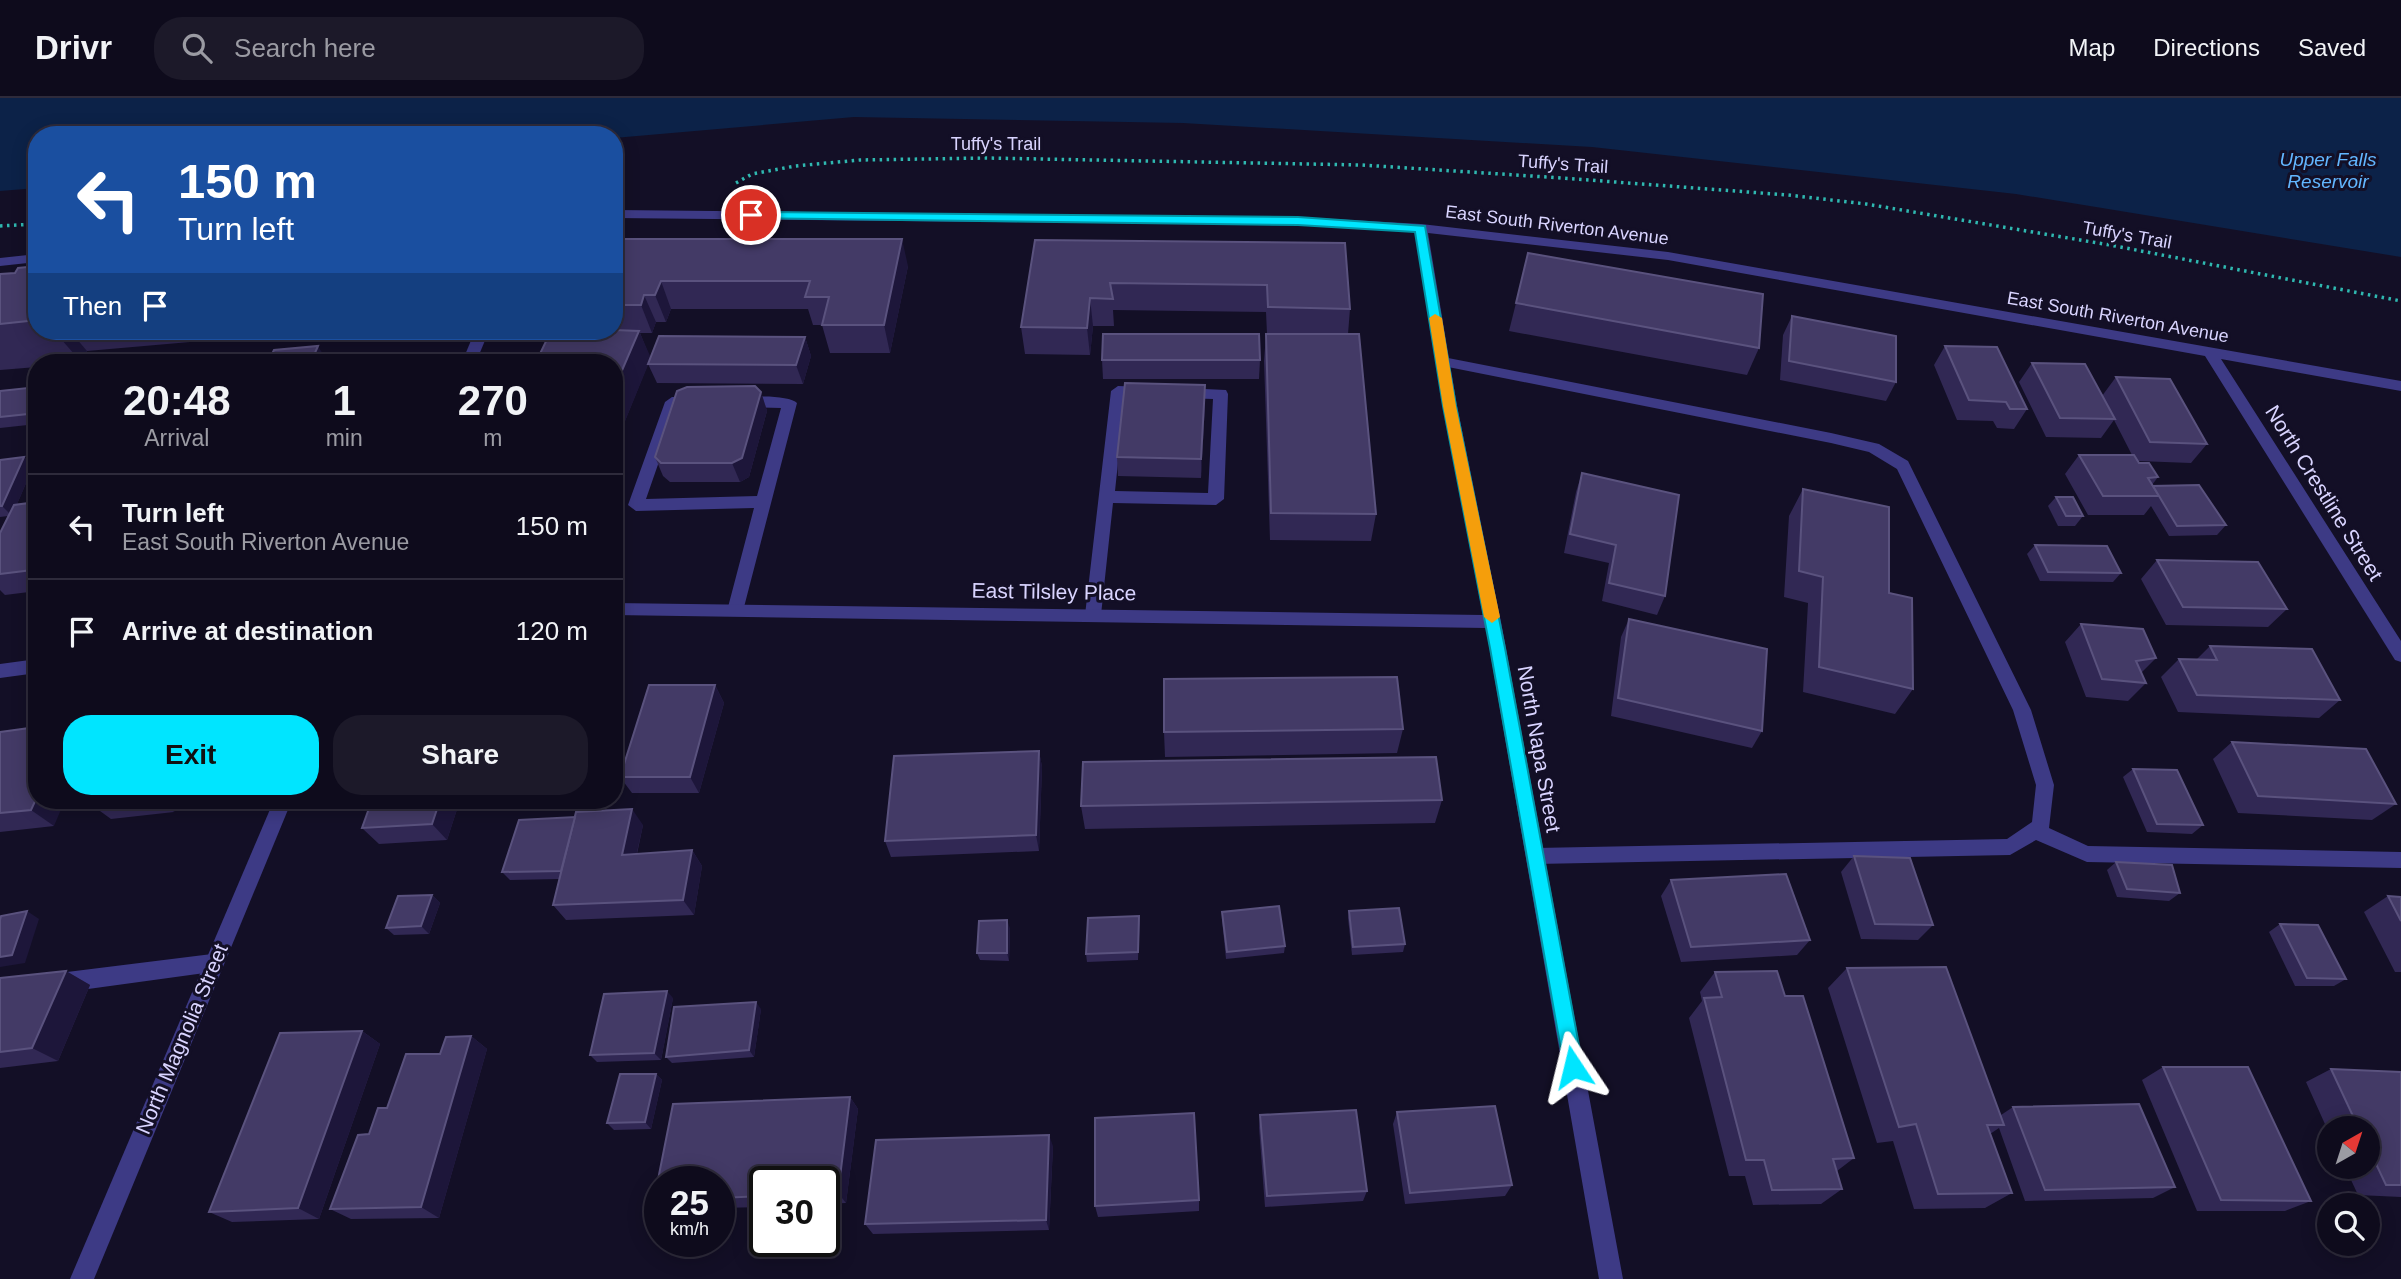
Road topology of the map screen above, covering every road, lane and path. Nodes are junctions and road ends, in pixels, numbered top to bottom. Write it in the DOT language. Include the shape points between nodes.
graph roads {
  1 [pos="728,189"];
  2 [pos="623,214"];
  3 [pos="28,224"];
  4 [pos="0,226"];
  5 [pos="1421,228"];
  6 [pos="28,259"];
  7 [pos="0,262"];
  8 [pos="2401,301"];
  9 [pos="2210,354"];
  10 [pos="1443,362"];
  11 [pos="2401,386"];
  12 [pos="1107,496"];
  13 [pos="765,502"];
  14 [pos="623,609"];
  15 [pos="735,611"];
  16 [pos="1093,615"];
  17 [pos="1493,622"];
  18 [pos="2401,655"];
  19 [pos="28,667"];
  20 [pos="0,671"];
  21 [pos="279,809"];
  22 [pos="2034,830"];
  23 [pos="1536,856"];
  24 [pos="2401,860"];
  25 [pos="212,963"];
  26 [pos="38,986"];
  27 [pos="82,1279"];
  28 [pos="1611,1279"];
  1 -- 8 [label="path, Tuffy's Trail" via="773,168 860,160 987,158 1362,165 1575,178 1866,204"];
  2 -- 5 [label="street, East South Riverton Avenue" via="1298,221"];
  3 -- 4 [label="path"];
  5 -- 9 [label="street, East South Riverton Avenue" via="1668,257"];
  5 -- 10 [label="street, North Napa Street"];
  6 -- 7 [label="street"];
  9 -- 11 [label="street, East South Riverton Avenue"];
  9 -- 18 [label="street, North Crestline Street"];
  10 -- 17 [label="street, North Napa Street"];
  10 -- 22 [label="street" via="1831,438 1874,448 1903,465 2022,710 2045,785 2041,826"];
  12 -- 12 [label="street" via="1216,499 1221,394 1118,391"];
  12 -- 16 [label="street"];
  13 -- 13 [label="street" via="790,403 672,402 636,505"];
  13 -- 15 [label="street"];
  14 -- 15 [label="street, East Tilsley Place"];
  15 -- 16 [label="street, East Tilsley Place"];
  16 -- 17 [label="street, East Tilsley Place"];
  17 -- 23 [label="street, North Napa Street"];
  19 -- 20 [label="street"];
  21 -- 25 [label="street, North Magnolia Street"];
  22 -- 23 [label="street" via="2010,846"];
  22 -- 24 [label="street" via="2087,854"];
  23 -- 28 [label="street, North Napa Street"];
  25 -- 26 [label="street"];
  25 -- 27 [label="street, North Magnolia Street"];
}
